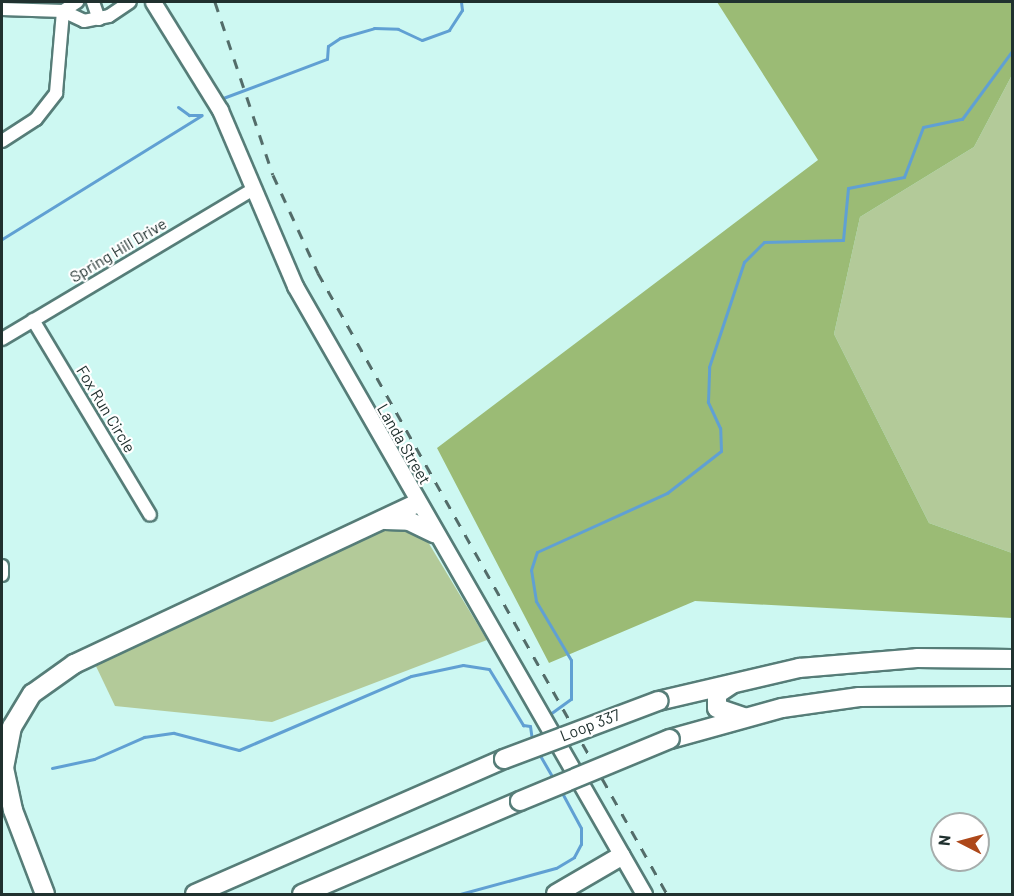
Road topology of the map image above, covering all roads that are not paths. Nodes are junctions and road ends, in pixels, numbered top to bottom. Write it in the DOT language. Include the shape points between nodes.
graph roads {
  1 [pos="77,2"];
  2 [pos="93,2"];
  3 [pos="130,2"];
  4 [pos="153,2"];
  5 [pos="4,6"];
  6 [pos="63,11"];
  7 [pos="99,19"];
  8 [pos="2,141"];
  9 [pos="252,190"];
  10 [pos="33,320"];
  11 [pos="2,339"];
  12 [pos="417,503"];
  13 [pos="150,515"];
  14 [pos="377,520"];
  15 [pos="434,533"];
  16 [pos="2,566"];
  17 [pos="2,575"];
  18 [pos="1012,659"];
  19 [pos="744,679"];
  20 [pos="1012,696"];
  21 [pos="746,717"];
  22 [pos="621,856"];
  23 [pos="48,891"];
  24 [pos="195,894"];
  25 [pos="302,894"];
  26 [pos="556,894"];
  27 [pos="644,894"];
  1 -- 6 [label="street"];
  2 -- 7 [label="street"];
  3 -- 7 [label="street"];
  4 -- 9 [label="street, Landa Street" via="220,110"];
  5 -- 6 [label="street"];
  6 -- 7 [label="street" via="76,20"];
  6 -- 8 [label="street" via="56,93 36,119"];
  9 -- 10 [label="street, Spring Hill Drive"];
  9 -- 12 [label="street, Landa Street" via="295,286"];
  10 -- 11 [label="street, Spring Hill Drive"];
  10 -- 13 [label="street, Fox Run Circle"];
  12 -- 14 [label="main road"];
  12 -- 15 [label="street, Landa Street"];
  14 -- 15 [label="main road" via="409,520"];
  14 -- 23 [label="main road" via="74,664 32,694 12,727 4,768 13,810"];
  15 -- 22 [label="street, Landa Street"];
  16 -- 17 [label="street"];
  18 -- 19 [label="main road, Loop 337" via="881,660"];
  19 -- 21 [label="main road" via="721,690 715,702 725,715"];
  19 -- 24 [label="main road, Loop 337, bridge" via="658,701 504,759"];
  20 -- 21 [label="main road" via="859,697"];
  21 -- 25 [label="main road, bridge" via="670,739"];
  22 -- 26 [label="main road"];
  22 -- 27 [label="street, Landa Street"];
}
